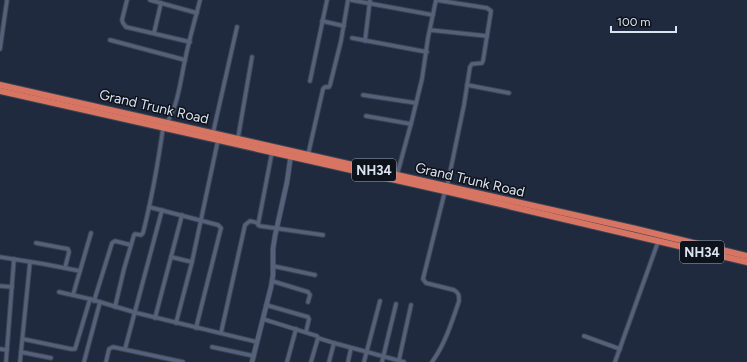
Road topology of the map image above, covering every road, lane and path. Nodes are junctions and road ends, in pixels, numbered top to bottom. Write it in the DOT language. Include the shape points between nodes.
graph roads {
  1 [pos="7,0"];
  2 [pos="127,0"];
  3 [pos="150,0"];
  4 [pos="200,0"];
  5 [pos="327,0"];
  6 [pos="348,0"];
  7 [pos="351,0"];
  8 [pos="436,0"];
  9 [pos="370,2"];
  10 [pos="161,3"];
  11 [pos="197,13"];
  12 [pos="433,15"];
  13 [pos="322,21"];
  14 [pos="344,26"];
  15 [pos="237,27"];
  16 [pos="430,30"];
  17 [pos="154,33"];
  18 [pos="487,36"];
  19 [pos="352,38"];
  20 [pos="110,40"];
  21 [pos="365,41"];
  22 [pos="190,42"];
  23 [pos="0,49"];
  24 [pos="427,52"];
  25 [pos="252,57"];
  26 [pos="185,60"];
  27 [pos="310,81"];
  28 [pos="0,85"];
  29 [pos="467,85"];
  30 [pos="0,91"];
  31 [pos="509,93"];
  32 [pos="364,95"];
  33 [pos="416,103"];
  34 [pos="366,116"];
  35 [pos="411,124"];
  36 [pos="165,125"];
  37 [pos="213,133"];
  38 [pos="238,138"];
  39 [pos="218,140"];
  40 [pos="272,152"];
  41 [pos="292,153"];
  42 [pos="308,155"];
  43 [pos="396,178"];
  44 [pos="446,189"];
  45 [pos="455,191"];
  46 [pos="149,207"];
  47 [pos="162,210"];
  48 [pos="182,215"];
  49 [pos="201,221"];
  50 [pos="258,223"];
  51 [pos="276,228"];
  52 [pos="91,233"];
  53 [pos="323,235"];
  54 [pos="658,242"];
  55 [pos="36,243"];
  56 [pos="131,245"];
  57 [pos="747,256"];
  58 [pos="0,257"];
  59 [pos="171,257"];
  60 [pos="14,259"];
  61 [pos="30,262"];
  62 [pos="192,262"];
  63 [pos="747,262"];
  64 [pos="273,266"];
  65 [pos="64,268"];
  66 [pos="80,271"];
  67 [pos="315,275"];
  68 [pos="272,281"];
  69 [pos="0,286"];
  70 [pos="12,287"];
  71 [pos="59,292"];
  72 [pos="73,295"];
  73 [pos="92,300"];
  74 [pos="380,301"];
  75 [pos="100,302"];
  76 [pos="308,302"];
  77 [pos="396,304"];
  78 [pos="266,305"];
  79 [pos="411,305"];
  80 [pos="115,307"];
  81 [pos="135,313"];
  82 [pos="155,318"];
  83 [pos="263,319"];
  84 [pos="176,323"];
  85 [pos="196,328"];
  86 [pos="296,329"];
  87 [pos="306,332"];
  88 [pos="221,333"];
  89 [pos="584,336"];
  90 [pos="318,338"];
  91 [pos="23,339"];
  92 [pos="257,342"];
  93 [pos="334,343"];
  94 [pos="212,347"];
  95 [pos="351,348"];
  96 [pos="0,349"];
  97 [pos="620,349"];
  98 [pos="7,350"];
  99 [pos="125,350"];
  100 [pos="21,352"];
  101 [pos="367,352"];
  102 [pos="254,356"];
  103 [pos="383,356"];
  104 [pos="51,358"];
  105 [pos="399,360"];
  106 [pos="6,362"];
  107 [pos="20,362"];
  108 [pos="84,362"];
  109 [pos="106,362"];
  110 [pos="182,362"];
  111 [pos="252,362"];
  112 [pos="287,362"];
  113 [pos="311,362"];
  114 [pos="329,362"];
  115 [pos="348,362"];
  116 [pos="364,362"];
  117 [pos="382,362"];
  118 [pos="404,362"];
  119 [pos="432,362"];
  120 [pos="615,362"];
  1 -- 23 [label="street"];
  2 -- 17 [label="street" via="122,20 124,25"];
  3 -- 10 [label="street"];
  4 -- 11 [label="street"];
  5 -- 13 [label="street"];
  6 -- 14 [label="street"];
  7 -- 9 [label="street"];
  8 -- 12 [label="street"];
  8 -- 18 [label="street" via="489,8 491,12"];
  9 -- 12 [label="street"];
  9 -- 21 [label="street"];
  10 -- 11 [label="street"];
  10 -- 17 [label="street"];
  11 -- 22 [label="street"];
  12 -- 16 [label="street"];
  13 -- 14 [label="street"];
  13 -- 27 [label="street"];
  14 -- 42 [label="street" via="330,85 323,90"];
  15 -- 37 [label="street"];
  16 -- 18 [label="street"];
  16 -- 24 [label="street"];
  17 -- 22 [label="street"];
  18 -- 29 [label="street" via="483,62 471,65"];
  19 -- 21 [label="street"];
  20 -- 26 [label="street"];
  21 -- 24 [label="street"];
  22 -- 26 [label="street"];
  24 -- 33 [label="street"];
  25 -- 38 [label="street"];
  26 -- 36 [label="street" via="173,110"];
  28 -- 36 [label="highway, Grand Trunk Road / NH34"];
  29 -- 31 [label="street"];
  29 -- 44 [label="street"];
  30 -- 36 [label="highway, Grand Trunk Road / NH34"];
  32 -- 33 [label="street"];
  33 -- 35 [label="street"];
  34 -- 35 [label="street"];
  35 -- 43 [label="street"];
  36 -- 37 [label="highway, Grand Trunk Road / NH34"];
  36 -- 39 [label="highway, Grand Trunk Road / NH34"];
  36 -- 46 [label="street"];
  37 -- 38 [label="highway, Grand Trunk Road / NH34"];
  38 -- 41 [label="highway, Grand Trunk Road / NH34"];
  39 -- 40 [label="highway, Grand Trunk Road / NH34"];
  39 -- 49 [label="street"];
  40 -- 41 [label="highway, Grand Trunk Road / NH34"];
  40 -- 50 [label="street"];
  41 -- 42 [label="highway, Grand Trunk Road / NH34"];
  41 -- 43 [label="highway, Grand Trunk Road / NH34"];
  41 -- 51 [label="street"];
  42 -- 43 [label="highway, Grand Trunk Road / NH34"];
  43 -- 44 [label="highway, Grand Trunk Road / NH34"];
  44 -- 45 [label="highway, Grand Trunk Road / NH34"];
  44 -- 119 [label="street" via="423,279 426,283 457,291 459,301 449,329"];
  45 -- 54 [label="highway, Grand Trunk Road / NH34"];
  45 -- 57 [label="highway, Grand Trunk Road / NH34" via="636,229"];
  46 -- 47 [label="street"];
  46 -- 56 [label="street" via="143,233 135,234"];
  47 -- 48 [label="street"];
  47 -- 81 [label="street"];
  48 -- 49 [label="street"];
  48 -- 59 [label="street"];
  49 -- 62 [label="street"];
  49 -- 85 [label="street" via="218,225 221,230"];
  50 -- 51 [label="street" via="260,226"];
  50 -- 88 [label="street" via="248,222 245,225"];
  51 -- 53 [label="street"];
  51 -- 64 [label="street"];
  52 -- 66 [label="street"];
  54 -- 63 [label="highway, Grand Trunk Road / NH34"];
  54 -- 97 [label="street"];
  55 -- 65 [label="street" via="69,250"];
  56 -- 73 [label="street" via="115,241 112,243"];
  56 -- 80 [label="street"];
  58 -- 60 [label="street"];
  59 -- 62 [label="street"];
  59 -- 82 [label="street"];
  60 -- 61 [label="street"];
  60 -- 70 [label="street"];
  61 -- 65 [label="street"];
  61 -- 91 [label="street"];
  62 -- 84 [label="street"];
  64 -- 67 [label="street"];
  64 -- 68 [label="street"];
  65 -- 66 [label="street"];
  66 -- 72 [label="street"];
  68 -- 76 [label="street" via="308,292"];
  68 -- 78 [label="street"];
  69 -- 70 [label="street"];
  70 -- 98 [label="street"];
  71 -- 72 [label="street"];
  72 -- 73 [label="street"];
  73 -- 75 [label="street"];
  73 -- 91 [label="street" via="75,349"];
  74 -- 101 [label="street"];
  75 -- 80 [label="street"];
  75 -- 108 [label="street"];
  77 -- 103 [label="street"];
  78 -- 83 [label="street"];
  78 -- 87 [label="street" via="308,317"];
  79 -- 105 [label="street"];
  80 -- 81 [label="street"];
  81 -- 82 [label="street"];
  81 -- 99 [label="street"];
  82 -- 84 [label="street"];
  83 -- 86 [label="street"];
  83 -- 92 [label="street"];
  84 -- 85 [label="street"];
  85 -- 88 [label="street"];
  86 -- 87 [label="street"];
  86 -- 112 [label="street"];
  87 -- 90 [label="street"];
  88 -- 92 [label="street"];
  89 -- 97 [label="street"];
  90 -- 93 [label="street"];
  90 -- 113 [label="street"];
  91 -- 100 [label="street"];
  92 -- 102 [label="street"];
  93 -- 95 [label="street"];
  93 -- 114 [label="street"];
  94 -- 102 [label="street"];
  95 -- 101 [label="street"];
  95 -- 115 [label="street"];
  96 -- 98 [label="street"];
  97 -- 120 [label="street"];
  98 -- 106 [label="street"];
  99 -- 109 [label="street" via="116,347 109,349"];
  99 -- 110 [label="street"];
  100 -- 104 [label="street"];
  100 -- 107 [label="street"];
  101 -- 103 [label="street"];
  101 -- 116 [label="street"];
  102 -- 111 [label="street"];
  103 -- 105 [label="street"];
  103 -- 117 [label="street"];
  105 -- 118 [label="street"];
}
